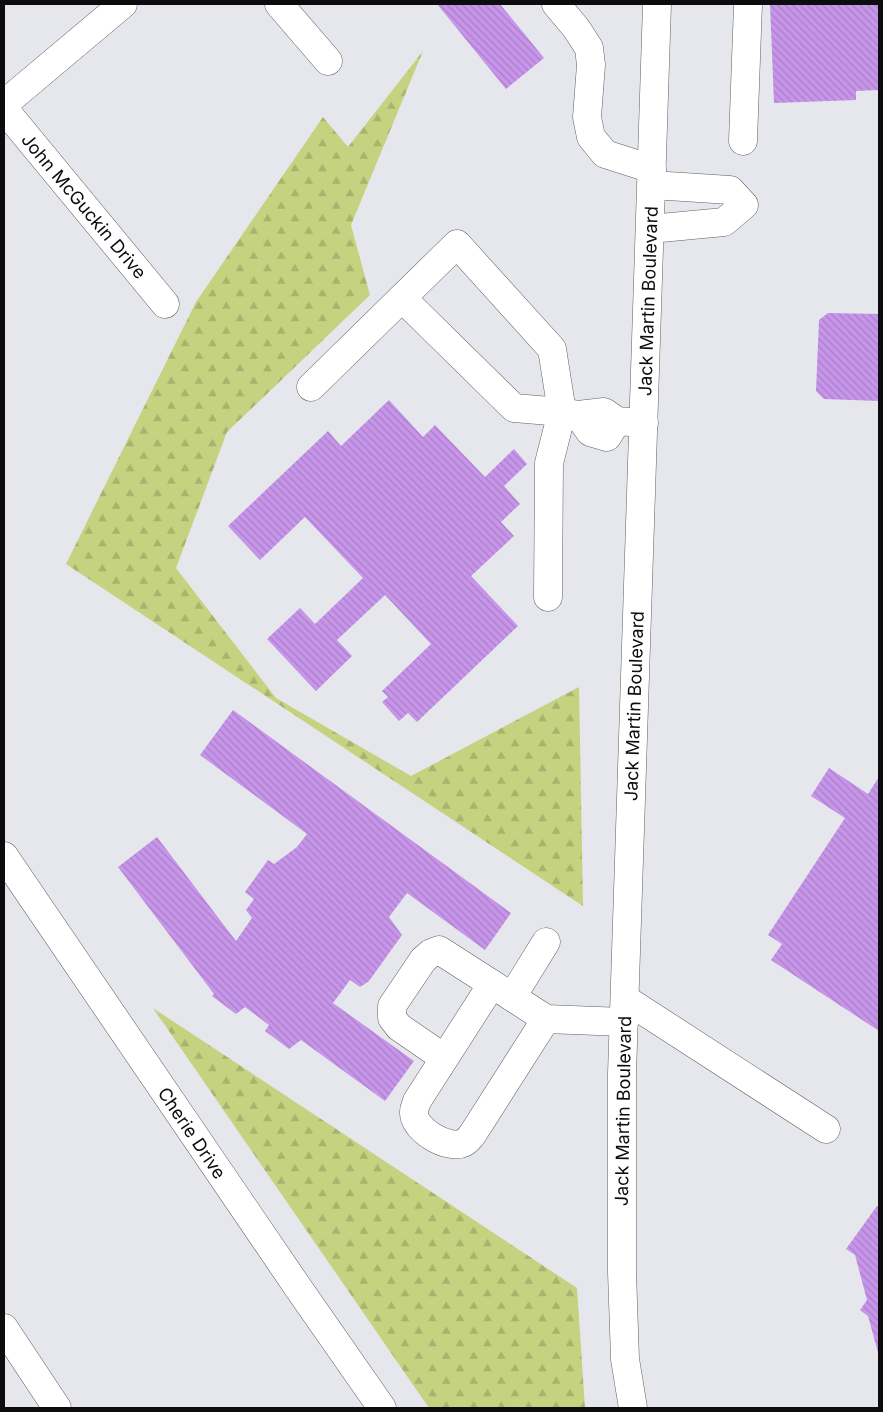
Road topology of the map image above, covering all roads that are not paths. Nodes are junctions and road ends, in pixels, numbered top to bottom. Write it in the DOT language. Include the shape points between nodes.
graph roads {
  1 [pos="123,4"];
  2 [pos="279,4"];
  3 [pos="556,4"];
  4 [pos="657,4"];
  5 [pos="748,4"];
  6 [pos="328,61"];
  7 [pos="4,104"];
  8 [pos="4,109"];
  9 [pos="743,141"];
  10 [pos="652,177"];
  11 [pos="650,228"];
  12 [pos="402,298"];
  13 [pos="165,304"];
  14 [pos="311,386"];
  15 [pos="570,414"];
  16 [pos="630,422"];
  17 [pos="548,597"];
  18 [pos="4,856"];
  19 [pos="546,942"];
  20 [pos="502,990"];
  21 [pos="624,1011"];
  22 [pos="546,1019"];
  23 [pos="444,1058"];
  24 [pos="826,1129"];
  25 [pos="4,1328"];
  26 [pos="57,1408"];
  27 [pos="382,1408"];
  28 [pos="633,1408"];
  1 -- 7 [label="street"];
  2 -- 6 [label="street"];
  3 -- 10 [label="street" via="589,48 592,65 587,118 591,137 605,154"];
  4 -- 10 [label="street, Jack Martin Boulevard"];
  5 -- 9 [label="street"];
  8 -- 13 [label="street, John McGuckin Drive"];
  10 -- 11 [label="street, Jack Martin Boulevard"];
  10 -- 11 [label="street" via="730,190 744,205 724,222"];
  11 -- 16 [label="street, Jack Martin Boulevard"];
  12 -- 14 [label="street"];
  12 -- 15 [label="street" via="514,408"];
  12 -- 15 [label="street" via="457,244 552,348"];
  15 -- 16 [label="street" via="590,432 607,436"];
  15 -- 17 [label="street" via="549,463"];
  16 -- 21 [label="street, Jack Martin Boulevard"];
  18 -- 27 [label="street, Cherie Drive"];
  19 -- 20 [label="street"];
  20 -- 22 [label="street"];
  20 -- 23 [label="street"];
  20 -- 23 [label="street" via="439,950 423,960 392,1006 392,1018 399,1027"];
  21 -- 22 [label="street"];
  21 -- 24 [label="street"];
  21 -- 28 [label="street, Jack Martin Boulevard" via="622,1272 625,1359"];
  22 -- 23 [label="street" via="472,1135 464,1143 454,1145 429,1135 418,1124 414,1113 417,1102"];
  25 -- 26 [label="street"];
}
